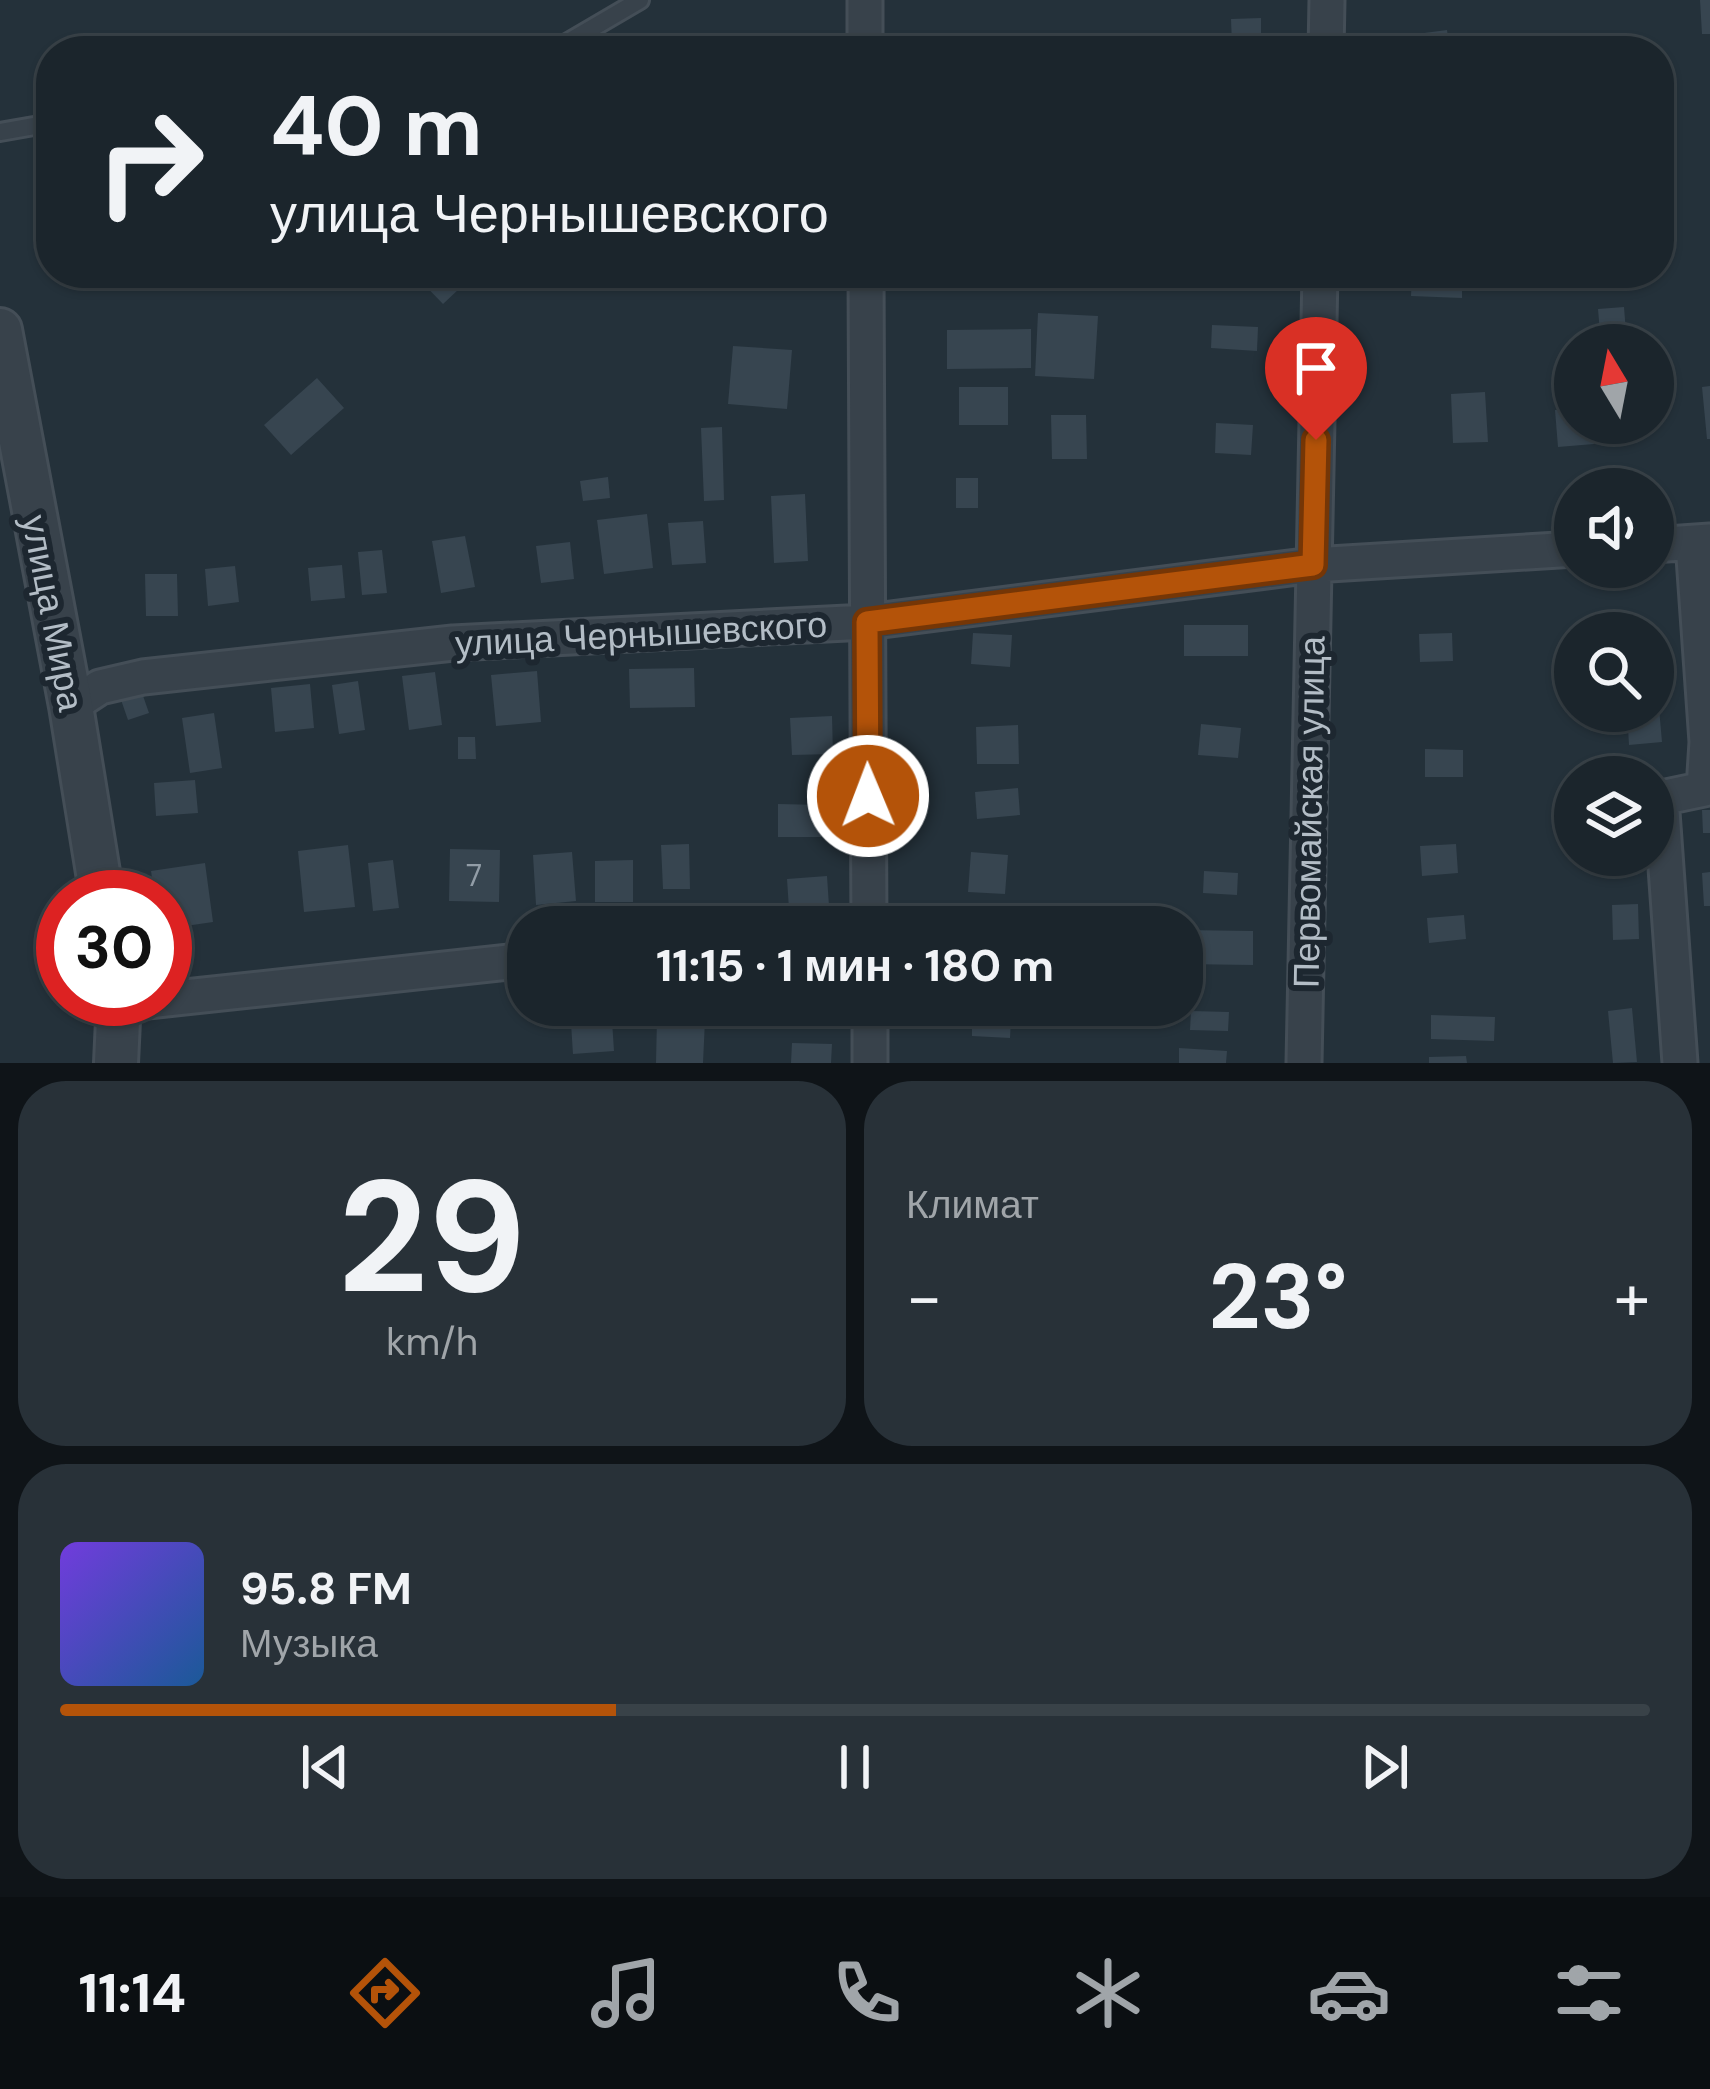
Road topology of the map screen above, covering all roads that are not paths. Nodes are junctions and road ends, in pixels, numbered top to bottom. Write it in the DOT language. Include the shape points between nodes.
graph roads {
  1 [pos="640,0"];
  2 [pos="865,0"];
  3 [pos="1327,0"];
  4 [pos="579,36"];
  5 [pos="865,36"];
  6 [pos="1326,36"];
  7 [pos="36,126"];
  8 [pos="0,132"];
  9 [pos="866,288"];
  10 [pos="1320,288"];
  11 [pos="0,330"];
  12 [pos="1701,542"];
  13 [pos="1554,551"];
  14 [pos="1313,565"];
  15 [pos="867,622"];
  16 [pos="71,706"];
  17 [pos="98,870"];
  18 [pos="869,906"];
  19 [pos="507,962"];
  20 [pos="192,995"];
  21 [pos="118,1026"];
  22 [pos="870,1026"];
  23 [pos="116,1063"];
  24 [pos="871,1063"];
  25 [pos="1304,1063"];
  26 [pos="1680,1063"];
  1 -- 4 [label="lane"];
  2 -- 5 [label="street"];
  3 -- 6 [label="street"];
  7 -- 8 [label="lane"];
  9 -- 15 [label="street"];
  10 -- 14 [label="street, Первомайская улица"];
  11 -- 16 [label="street, улица Мира"];
  12 -- 26 [label="street" via="1704,789 1661,798"];
  13 -- 14 [label="street, улица Чернышевского"];
  14 -- 15 [label="street, улица Чернышевского"];
  14 -- 25 [label="street, Первомайская улица"];
  15 -- 16 [label="street, улица Чернышевского" via="453,643 143,677 100,687"];
  15 -- 18 [label="street"];
  16 -- 17 [label="street, улица Мира"];
  19 -- 20 [label="street"];
  21 -- 23 [label="street"];
  22 -- 24 [label="street"];
}
